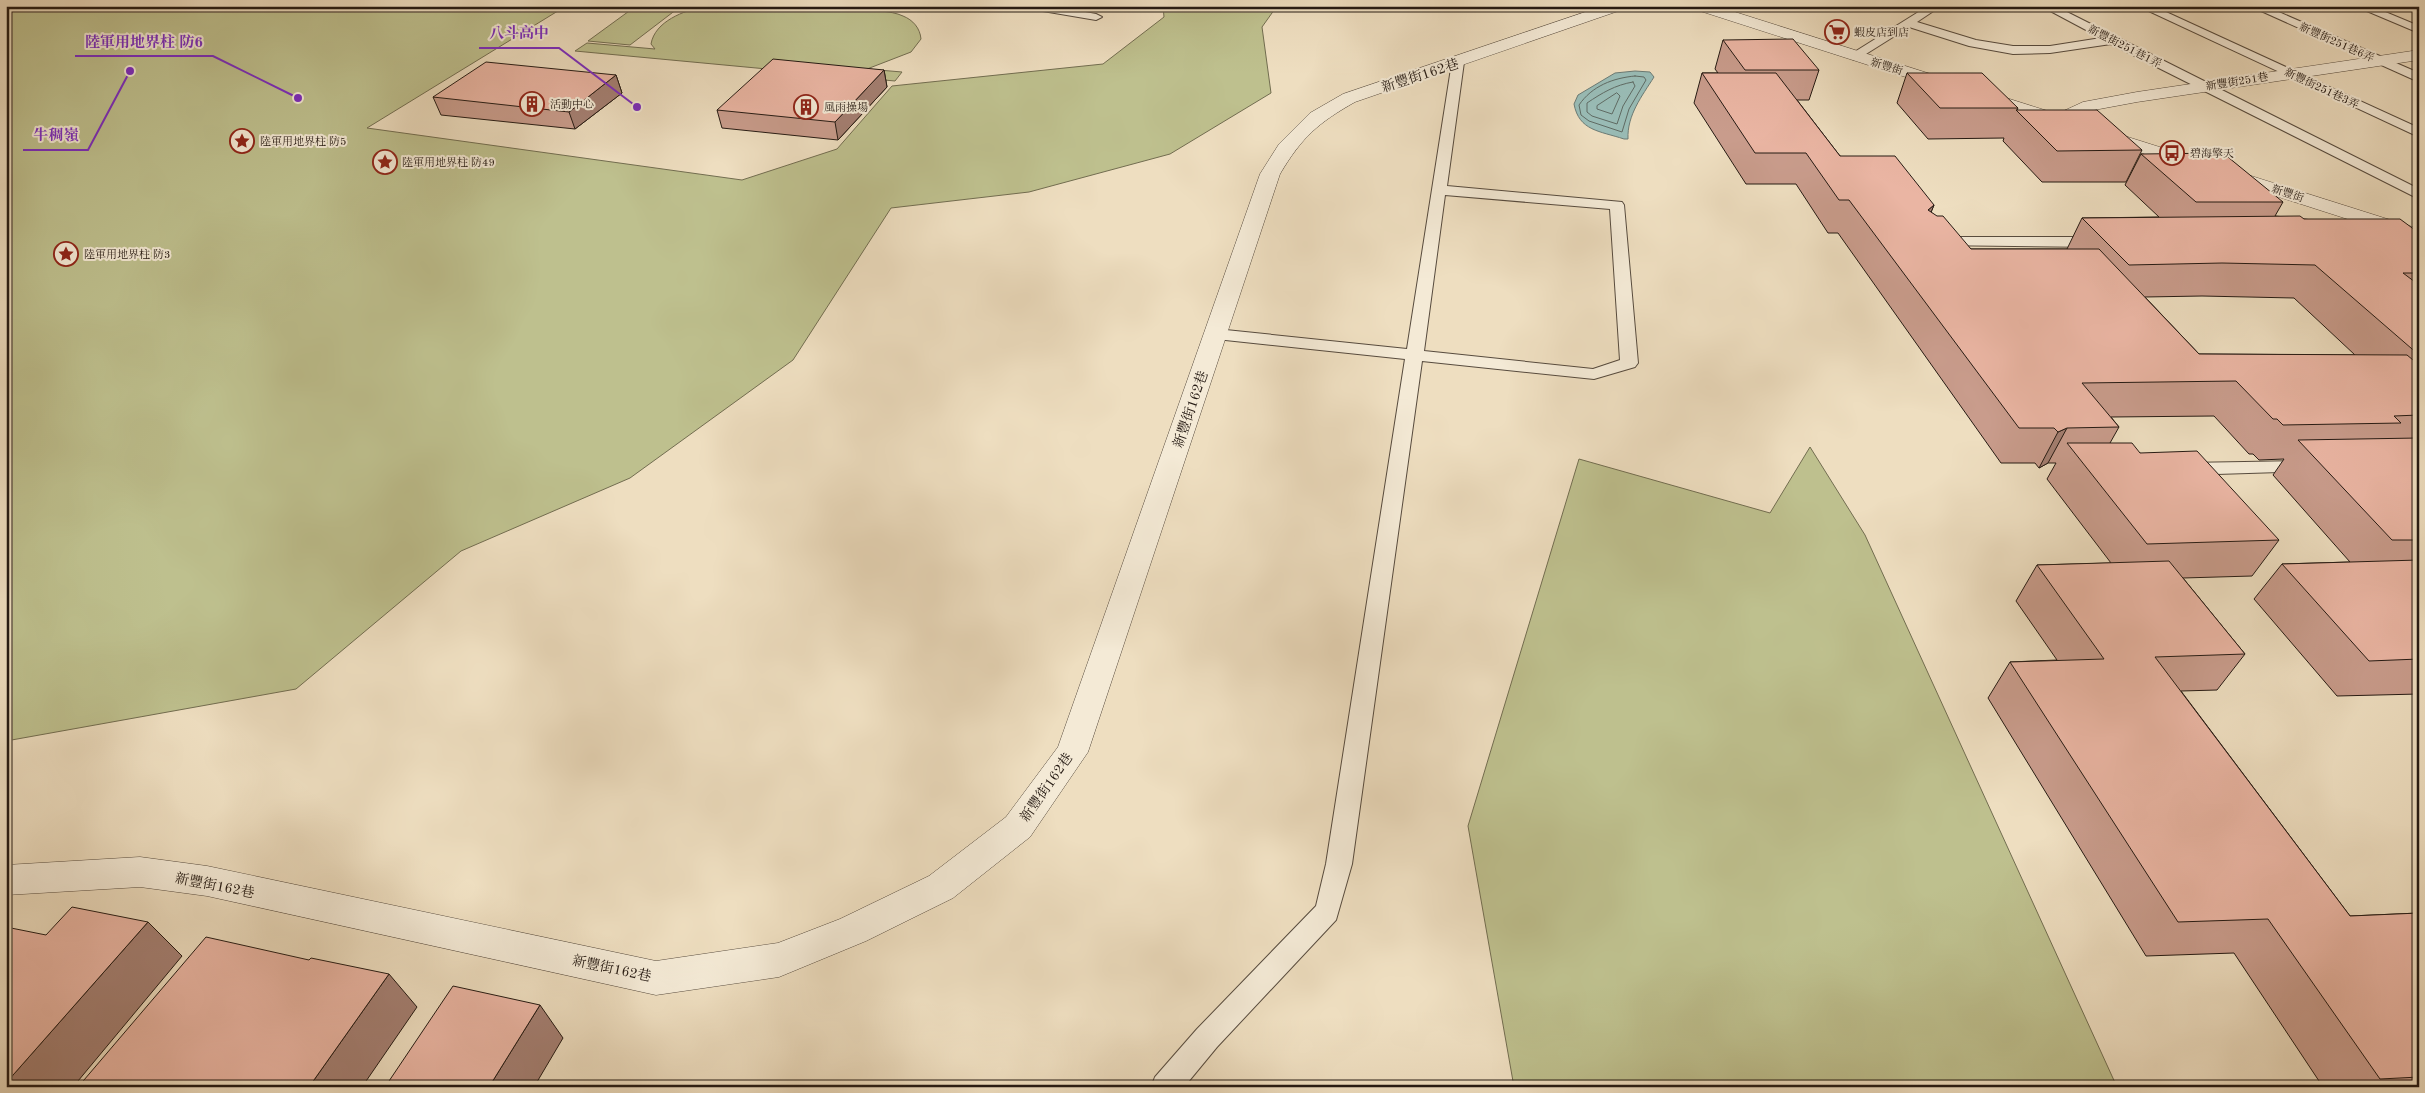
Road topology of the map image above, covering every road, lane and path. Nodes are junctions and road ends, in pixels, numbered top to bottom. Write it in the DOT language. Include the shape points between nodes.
graph roads {
  1 [pos="1032,6"];
  2 [pos="1619,6"];
  3 [pos="1699,6"];
  4 [pos="1936,6"];
  5 [pos="2046,6"];
  6 [pos="2144,6"];
  7 [pos="2256,6"];
  8 [pos="2360,6"];
  9 [pos="1096,17"];
  10 [pos="1908,23"];
  11 [pos="2419,30"];
  12 [pos="2113,40"];
  13 [pos="2419,55"];
  14 [pos="1854,56"];
  15 [pos="2378,60"];
  16 [pos="1458,62"];
  17 [pos="1874,62"];
  18 [pos="1828,63"];
  19 [pos="2290,73"];
  20 [pos="2419,78"];
  21 [pos="2205,86"];
  22 [pos="2059,120"];
  23 [pos="2419,132"];
  24 [pos="1438,190"];
  25 [pos="2419,195"];
  26 [pos="2419,237"];
  27 [pos="2390,241"];
  28 [pos="1925,242"];
  29 [pos="2113,242"];
  30 [pos="1216,334"];
  31 [pos="1414,354"];
  32 [pos="2322,466"];
  33 [pos="2166,469"];
  34 [pos="12,885"];
  35 [pos="1165,1087"];
  1 -- 9 [label="lane"];
  2 -- 16 [label="street, 新豐街162巷"];
  3 -- 14 [label="street, 新豐街"];
  4 -- 10 [label="lane"];
  5 -- 12 [label="lane, 新豐街251巷1弄"];
  6 -- 19 [label="lane, 新豐街251巷3弄"];
  7 -- 15 [label="lane, 新豐街251巷6弄"];
  8 -- 11 [label="lane"];
  10 -- 12 [label="lane" via="2011,50 2064,48"];
  10 -- 14 [label="lane"];
  12 -- 21 [label="lane, 新豐街251巷1弄"];
  13 -- 15 [label="street, 新豐街251巷"];
  14 -- 17 [label="street, 新豐街"];
  15 -- 19 [label="street, 新豐街251巷"];
  15 -- 20 [label="lane, 新豐街251巷6弄"];
  16 -- 24 [label="lane"];
  16 -- 30 [label="street, 新豐街162巷" via="1350,98 1316,117 1286,148 1270,174"];
  17 -- 18 [label="street"];
  17 -- 22 [label="street, 新豐街"];
  19 -- 21 [label="street, 新豐街251巷"];
  19 -- 23 [label="lane, 新豐街251巷3弄"];
  21 -- 22 [label="street, 新豐街251巷" via="2089,106"];
  21 -- 25 [label="lane, 新豐街251巷1弄"];
  22 -- 26 [label="street, 新豐街"];
  24 -- 31 [label="lane"];
  24 -- 31 [label="lane" via="1617,205 1629,363 1594,374"];
  26 -- 27 [label="lane" via="2410,241"];
  28 -- 29 [label="lane"];
  30 -- 31 [label="lane"];
  30 -- 34 [label="street, 新豐街162巷" via="1072,752 1018,827 941,887 853,930 779,960 656,978 207,881 140,872"];
  31 -- 35 [label="lane" via="1339,864 1327,912 1206,1038"];
  32 -- 33 [label="lane"];
}
